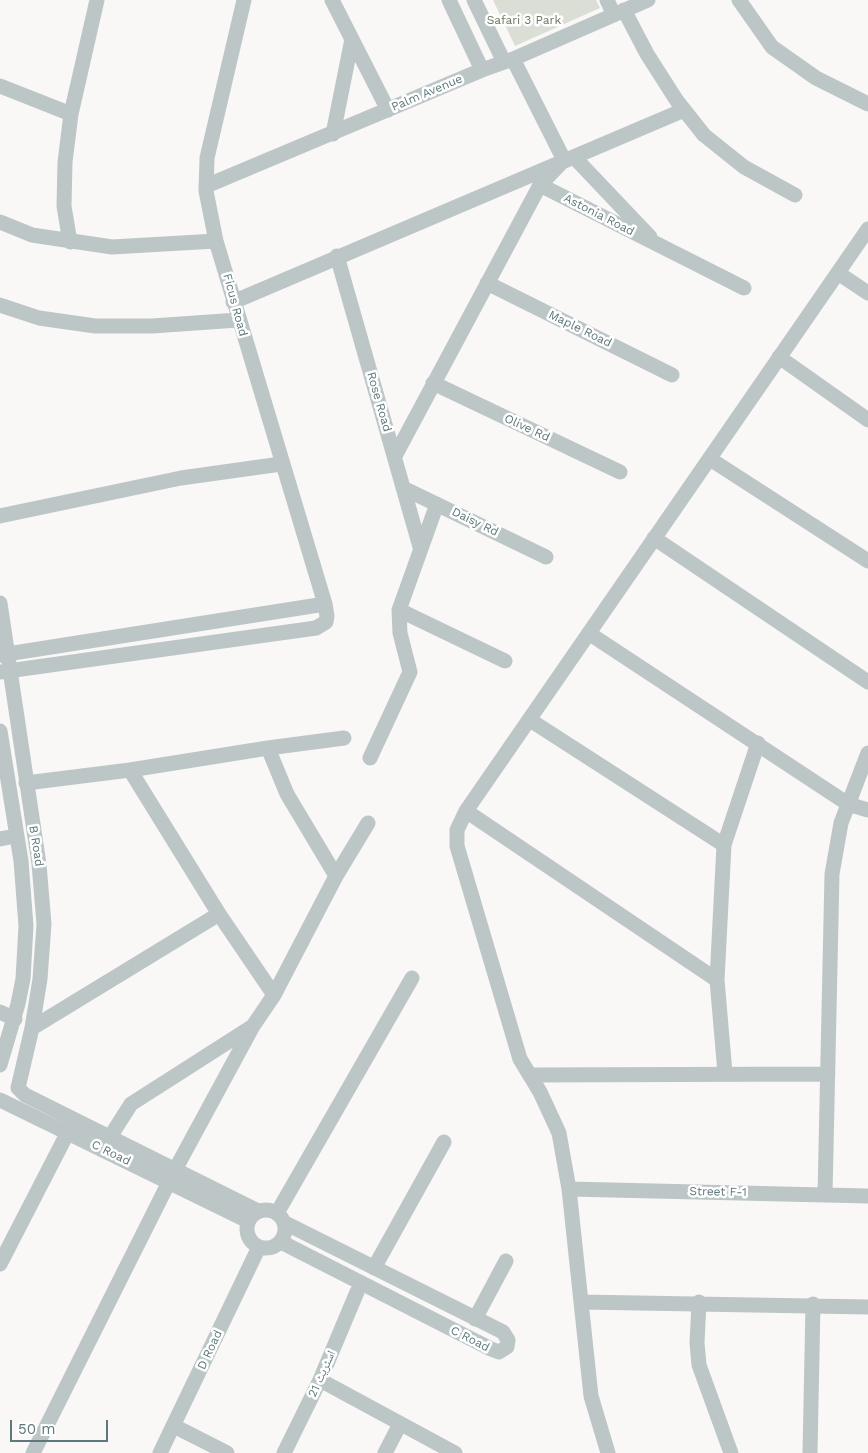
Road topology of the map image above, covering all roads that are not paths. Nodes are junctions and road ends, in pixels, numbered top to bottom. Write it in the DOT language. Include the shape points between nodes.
graph roads {
  1 [pos="96,0"];
  2 [pos="244,0"];
  3 [pos="332,0"];
  4 [pos="449,0"];
  5 [pos="474,0"];
  6 [pos="607,0"];
  7 [pos="648,0"];
  8 [pos="739,0"];
  9 [pos="619,12"];
  10 [pos="352,39"];
  11 [pos="508,60"];
  12 [pos="482,70"];
  13 [pos="0,86"];
  14 [pos="868,104"];
  15 [pos="388,110"];
  16 [pos="684,110"];
  17 [pos="71,114"];
  18 [pos="333,134"];
  19 [pos="569,158"];
  20 [pos="540,185"];
  21 [pos="206,186"];
  22 [pos="795,195"];
  23 [pos="0,222"];
  24 [pos="868,229"];
  25 [pos="216,241"];
  26 [pos="70,242"];
  27 [pos="658,245"];
  28 [pos="337,256"];
  29 [pos="838,273"];
  30 [pos="487,283"];
  31 [pos="744,288"];
  32 [pos="868,293"];
  33 [pos="233,302"];
  34 [pos="0,305"];
  35 [pos="238,320"];
  36 [pos="779,357"];
  37 [pos="672,374"];
  38 [pos="433,383"];
  39 [pos="868,420"];
  40 [pos="394,456"];
  41 [pos="710,458"];
  42 [pos="281,464"];
  43 [pos="620,472"];
  44 [pos="403,488"];
  45 [pos="437,504"];
  46 [pos="0,516"];
  47 [pos="654,538"];
  48 [pos="420,547"];
  49 [pos="546,557"];
  50 [pos="868,561"];
  51 [pos="0,603"];
  52 [pos="325,604"];
  53 [pos="399,610"];
  54 [pos="590,634"];
  55 [pos="3,655"];
  56 [pos="505,661"];
  57 [pos="5,671"];
  58 [pos="868,682"];
  59 [pos="530,720"];
  60 [pos="0,731"];
  61 [pos="344,738"];
  62 [pos="758,743"];
  63 [pos="268,748"];
  64 [pos="868,753"];
  65 [pos="370,758"];
  66 [pos="130,770"];
  67 [pos="26,783"];
  68 [pos="848,804"];
  69 [pos="868,810"];
  70 [pos="466,811"];
  71 [pos="368,823"];
  72 [pos="16,836"];
  73 [pos="0,839"];
  74 [pos="724,845"];
  75 [pos="336,876"];
  76 [pos="219,914"];
  77 [pos="412,978"];
  78 [pos="717,980"];
  79 [pos="274,995"];
  80 [pos="0,1013"];
  81 [pos="15,1019"];
  82 [pos="253,1026"];
  83 [pos="32,1028"];
  84 [pos="0,1065"];
  85 [pos="725,1073"];
  86 [pos="828,1074"];
  87 [pos="531,1075"];
  88 [pos="18,1088"];
  89 [pos="0,1098"];
  90 [pos="68,1132"];
  91 [pos="110,1137"];
  92 [pos="444,1142"];
  93 [pos="172,1176"];
  94 [pos="569,1189"];
  95 [pos="825,1194"];
  96 [pos="868,1196"];
  97 [pos="253,1216"];
  98 [pos="281,1218"];
  99 [pos="281,1242"];
  100 [pos="259,1247"];
  101 [pos="506,1261"];
  102 [pos="0,1264"];
  103 [pos="374,1268"];
  104 [pos="357,1292"];
  105 [pos="581,1302"];
  106 [pos="699,1302"];
  107 [pos="812,1304"];
  108 [pos="868,1306"];
  109 [pos="475,1319"];
  110 [pos="320,1380"];
  111 [pos="400,1424"];
  112 [pos="174,1426"];
  113 [pos="33,1453"];
  114 [pos="160,1453"];
  115 [pos="227,1453"];
  116 [pos="284,1453"];
  117 [pos="385,1453"];
  118 [pos="456,1453"];
  119 [pos="608,1453"];
  120 [pos="730,1453"];
  121 [pos="810,1453"];
  1 -- 17 [label="street"];
  2 -- 21 [label="street, Ficus Road" via="207,158"];
  3 -- 10 [label="street"];
  4 -- 12 [label="street"];
  5 -- 11 [label="street, Astonia Road"];
  6 -- 9 [label="street"];
  7 -- 9 [label="street, Palm Avenue"];
  8 -- 14 [label="street" via="772,46 816,78"];
  9 -- 11 [label="street, Palm Avenue"];
  9 -- 16 [label="street"];
  10 -- 15 [label="street"];
  10 -- 18 [label="street"];
  11 -- 12 [label="street, Palm Avenue"];
  11 -- 19 [label="street, Astonia Road"];
  12 -- 15 [label="street, Palm Avenue"];
  13 -- 17 [label="street"];
  15 -- 18 [label="street, Palm Avenue"];
  16 -- 19 [label="street"];
  16 -- 22 [label="street" via="704,135 744,167"];
  17 -- 26 [label="street" via="64,206"];
  18 -- 21 [label="street, Palm Avenue"];
  19 -- 20 [label="street"];
  19 -- 27 [label="street, Astonia Road"];
  19 -- 28 [label="street"];
  20 -- 27 [label="street, Astonia Road"];
  20 -- 30 [label="street"];
  21 -- 25 [label="street, Ficus Road"];
  23 -- 26 [label="street" via="32,236"];
  24 -- 29 [label="street"];
  25 -- 26 [label="street" via="112,247"];
  25 -- 33 [label="street, Ficus Road"];
  27 -- 31 [label="street, Astonia Road"];
  28 -- 33 [label="street"];
  28 -- 40 [label="street, Rose Road"];
  29 -- 32 [label="street"];
  29 -- 36 [label="street"];
  30 -- 37 [label="street, Maple Road"];
  30 -- 38 [label="street"];
  33 -- 35 [label="street, Ficus Road"];
  34 -- 35 [label="street" via="39,318 95,326"];
  35 -- 42 [label="street, Ficus Road"];
  36 -- 39 [label="street"];
  36 -- 41 [label="street"];
  38 -- 40 [label="street"];
  38 -- 43 [label="street, Olive Rd"];
  40 -- 44 [label="street, Rose Road"];
  41 -- 47 [label="street"];
  41 -- 50 [label="street"];
  42 -- 46 [label="street" via="181,478"];
  42 -- 52 [label="street, Ficus Road"];
  44 -- 45 [label="street, Daisy Rd"];
  44 -- 48 [label="street, Rose Road"];
  45 -- 48 [label="street"];
  45 -- 49 [label="street, Daisy Rd"];
  47 -- 54 [label="street"];
  47 -- 58 [label="street"];
  48 -- 53 [label="street"];
  51 -- 55 [label="street, B Road"];
  52 -- 55 [label="street"];
  52 -- 57 [label="street" via="326,622 316,628"];
  53 -- 56 [label="street"];
  53 -- 65 [label="street" via="400,633 410,672"];
  54 -- 59 [label="street"];
  54 -- 62 [label="street"];
  55 -- 57 [label="street, B Road"];
  57 -- 67 [label="street, B Road"];
  59 -- 70 [label="street"];
  59 -- 74 [label="street"];
  60 -- 72 [label="street, B Road"];
  61 -- 63 [label="street"];
  62 -- 68 [label="street"];
  62 -- 74 [label="street"];
  63 -- 66 [label="street"];
  63 -- 75 [label="street" via="287,794"];
  64 -- 68 [label="street"];
  66 -- 67 [label="street"];
  66 -- 76 [label="street"];
  67 -- 83 [label="street, B Road" via="39,864 44,924"];
  68 -- 69 [label="street"];
  68 -- 86 [label="street" via="841,823 832,874"];
  70 -- 78 [label="street"];
  70 -- 87 [label="street" via="457,830 457,846 520,1059"];
  71 -- 75 [label="street"];
  72 -- 73 [label="street"];
  72 -- 81 [label="street, B Road" via="26,926 23,979"];
  74 -- 78 [label="street"];
  75 -- 79 [label="street"];
  76 -- 79 [label="street"];
  76 -- 83 [label="street"];
  77 -- 98 [label="street"];
  78 -- 85 [label="street"];
  79 -- 82 [label="street"];
  80 -- 81 [label="street"];
  81 -- 84 [label="street, B Road"];
  82 -- 91 [label="street" via="131,1104"];
  82 -- 93 [label="street"];
  83 -- 88 [label="street, B Road"];
  85 -- 86 [label="street"];
  85 -- 87 [label="street"];
  86 -- 95 [label="street"];
  87 -- 94 [label="street" via="559,1133"];
  88 -- 89 [label="street"];
  88 -- 91 [label="street, C Road" via="25,1095"];
  89 -- 90 [label="street, C Road"];
  90 -- 93 [label="street, C Road"];
  90 -- 102 [label="street"];
  91 -- 93 [label="street, C Road"];
  92 -- 103 [label="street"];
  93 -- 97 [label="street, C Road"];
  93 -- 113 [label="street"];
  94 -- 95 [label="street, Street F-1"];
  94 -- 105 [label="street"];
  95 -- 96 [label="street, Street F-1"];
  97 -- 98 [label="street" via="264,1210"];
  97 -- 100 [label="street" via="247,1233"];
  98 -- 99 [label="street" via="285,1236"];
  98 -- 103 [label="street, C Road"];
  99 -- 100 [label="street" via="270,1249"];
  99 -- 109 [label="street, C Road" via="491,1349 499,1352 506,1349 505,1334"];
  100 -- 112 [label="street, D Road"];
  101 -- 109 [label="street"];
  103 -- 109 [label="street, C Road"];
  104 -- 110 [label="street, اسٹریٹ 21"];
  105 -- 106 [label="street"];
  105 -- 119 [label="street" via="591,1396"];
  106 -- 107 [label="street"];
  106 -- 120 [label="street" via="699,1365"];
  107 -- 108 [label="street"];
  107 -- 121 [label="street"];
  110 -- 111 [label="street"];
  110 -- 116 [label="street, اسٹریٹ 21"];
  111 -- 117 [label="street"];
  111 -- 118 [label="street"];
  112 -- 114 [label="street, D Road"];
  112 -- 115 [label="street"];
}
